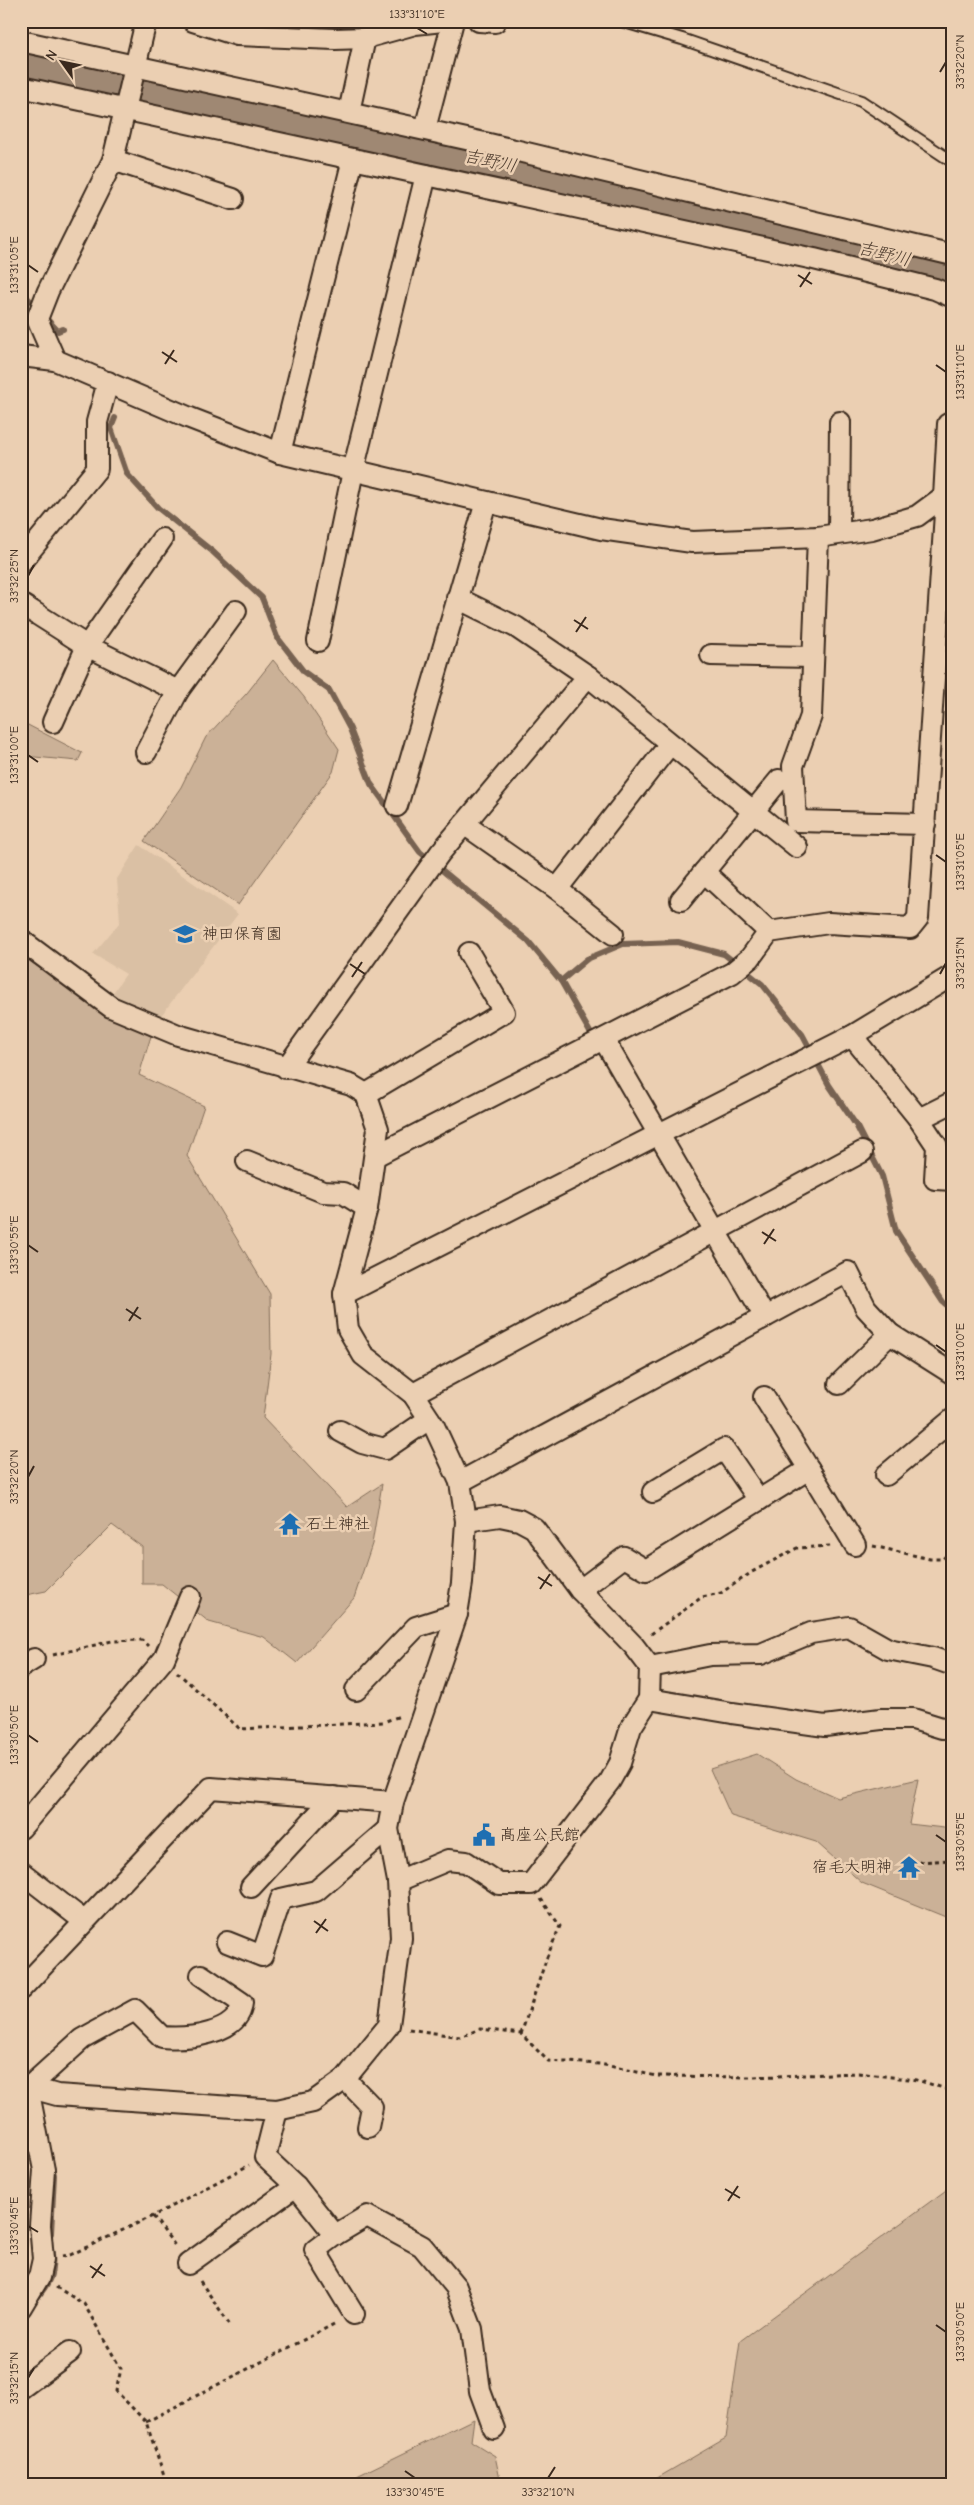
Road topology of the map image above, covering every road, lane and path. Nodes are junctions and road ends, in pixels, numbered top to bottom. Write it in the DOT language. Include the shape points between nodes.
graph roads {
  1 [pos="146,21"];
  2 [pos="193,21"];
  3 [pos="444,21"];
  4 [pos="453,21"];
  5 [pos="479,21"];
  6 [pos="621,21"];
  7 [pos="495,22"];
  8 [pos="365,38"];
  9 [pos="21,41"];
  10 [pos="134,71"];
  11 [pos="21,88"];
  12 [pos="127,107"];
  13 [pos="349,112"];
  14 [pos="426,129"];
  15 [pos="352,159"];
  16 [pos="113,160"];
  17 [pos="953,162"];
  18 [pos="426,175"];
  19 [pos="233,199"];
  20 [pos="953,255"];
  21 [pos="953,296"];
  22 [pos="21,356"];
  23 [pos="55,360"];
  24 [pos="108,382"];
  25 [pos="840,422"];
  26 [pos="948,424"];
  27 [pos="280,453"];
  28 [pos="353,471"];
  29 [pos="948,493"];
  30 [pos="486,502"];
  31 [pos="839,533"];
  32 [pos="818,537"];
  33 [pos="162,539"];
  34 [pos="21,562"];
  35 [pos="457,598"];
  36 [pos="21,604"];
  37 [pos="236,611"];
  38 [pos="318,642"];
  39 [pos="87,646"];
  40 [pos="711,655"];
  41 [pos="812,657"];
  42 [pos="588,676"];
  43 [pos="178,691"];
  44 [pos="53,722"];
  45 [pos="670,744"];
  46 [pos="146,752"];
  47 [pos="779,780"];
  48 [pos="397,806"];
  49 [pos="753,812"];
  50 [pos="464,824"];
  51 [pos="925,824"];
  52 [pos="797,847"];
  53 [pos="704,872"];
  54 [pos="556,889"];
  55 [pos="681,900"];
  56 [pos="769,932"];
  57 [pos="613,934"];
  58 [pos="21,940"];
  59 [pos="469,953"];
  60 [pos="953,975"];
  61 [pos="852,1036"];
  62 [pos="604,1040"];
  63 [pos="286,1068"];
  64 [pos="366,1094"];
  65 [pos="953,1102"];
  66 [pos="918,1119"];
  67 [pos="659,1134"];
  68 [pos="862,1152"];
  69 [pos="375,1156"];
  70 [pos="247,1161"];
  71 [pos="953,1180"];
  72 [pos="367,1208"];
  73 [pos="715,1229"];
  74 [pos="344,1294"];
  75 [pos="765,1317"];
  76 [pos="890,1334"];
  77 [pos="953,1374"];
  78 [pos="839,1384"];
  79 [pos="413,1394"];
  80 [pos="764,1397"];
  81 [pos="429,1419"];
  82 [pos="953,1420"];
  83 [pos="340,1431"];
  84 [pos="809,1469"];
  85 [pos="886,1475"];
  86 [pos="460,1482"];
  87 [pos="653,1492"];
  88 [pos="759,1500"];
  89 [pos="466,1521"];
  90 [pos="855,1544"];
  91 [pos="953,1548"];
  92 [pos="580,1590"];
  93 [pos="190,1597"];
  94 [pos="457,1614"];
  95 [pos="634,1646"];
  96 [pos="164,1659"];
  97 [pos="28,1663"];
  98 [pos="953,1665"];
  99 [pos="650,1667"];
  100 [pos="356,1690"];
  101 [pos="649,1699"];
  102 [pos="424,1708"];
  103 [pos="953,1727"];
  104 [pos="334,1797"];
  105 [pos="393,1802"];
  106 [pos="21,1828"];
  107 [pos="388,1830"];
  108 [pos="953,1860"];
  109 [pos="919,1862"];
  110 [pos="21,1872"];
  111 [pos="398,1881"];
  112 [pos="531,1884"];
  113 [pos="251,1887"];
  114 [pos="84,1921"];
  115 [pos="227,1942"];
  116 [pos="201,1975"];
  117 [pos="21,1989"];
  118 [pos="389,2025"];
  119 [pos="520,2034"];
  120 [pos="345,2079"];
  121 [pos="24,2086"];
  122 [pos="953,2091"];
  123 [pos="277,2110"];
  124 [pos="368,2127"];
  125 [pos="265,2157"];
  126 [pos="296,2186"];
  127 [pos="335,2235"];
  128 [pos="70,2255"];
  129 [pos="188,2264"];
  130 [pos="64,2292"];
  131 [pos="21,2307"];
  132 [pos="354,2314"];
  133 [pos="70,2352"];
  134 [pos="21,2388"];
  135 [pos="146,2422"];
  136 [pos="494,2429"];
  137 [pos="167,2484"];
  1 -- 10 [label="street"];
  2 -- 8 [label="street" via="237,35"];
  3 -- 8 [label="street" via="415,24"];
  4 -- 14 [label="street"];
  5 -- 7 [label="street"];
  6 -- 17 [label="lane" via="860,101"];
  8 -- 13 [label="street"];
  9 -- 10 [label="street"];
  10 -- 12 [label="street"];
  10 -- 13 [label="street"];
  11 -- 12 [label="street"];
  12 -- 15 [label="street"];
  12 -- 16 [label="street"];
  13 -- 14 [label="street"];
  14 -- 20 [label="street"];
  15 -- 18 [label="street"];
  15 -- 27 [label="street"];
  16 -- 19 [label="street"];
  16 -- 23 [label="street" via="37,319"];
  18 -- 21 [label="street" via="814,259"];
  18 -- 28 [label="street"];
  22 -- 23 [label="street"];
  23 -- 24 [label="street"];
  24 -- 27 [label="street"];
  24 -- 34 [label="street" via="97,422 97,469"];
  25 -- 31 [label="street"];
  26 -- 29 [label="street"];
  27 -- 28 [label="street"];
  28 -- 30 [label="street"];
  28 -- 38 [label="street"];
  29 -- 31 [label="street" via="916,516 872,529"];
  29 -- 51 [label="street"];
  30 -- 32 [label="street" via="601,529 692,542"];
  30 -- 35 [label="street"];
  31 -- 32 [label="street"];
  32 -- 41 [label="street"];
  33 -- 39 [label="street"];
  35 -- 42 [label="street" via="516,627"];
  35 -- 48 [label="street"];
  36 -- 39 [label="street"];
  37 -- 43 [label="street"];
  39 -- 43 [label="street"];
  39 -- 44 [label="street"];
  40 -- 41 [label="street"];
  41 -- 51 [label="street" via="811,716 793,766 796,821"];
  42 -- 45 [label="street"];
  42 -- 50 [label="street"];
  43 -- 46 [label="street"];
  45 -- 49 [label="street"];
  45 -- 54 [label="street"];
  47 -- 49 [label="street"];
  49 -- 52 [label="street"];
  49 -- 53 [label="street"];
  50 -- 54 [label="street"];
  50 -- 63 [label="street"];
  51 -- 56 [label="street" via="918,918 910,928 829,923"];
  53 -- 55 [label="street"];
  53 -- 56 [label="street"];
  54 -- 57 [label="street"];
  56 -- 62 [label="street" via="750,958 732,973"];
  58 -- 63 [label="street" via="111,1007 178,1035"];
  59 -- 64 [label="street" via="504,1012"];
  60 -- 61 [label="street"];
  61 -- 66 [label="street"];
  61 -- 67 [label="street"];
  62 -- 67 [label="street"];
  62 -- 69 [label="street"];
  63 -- 64 [label="street" via="351,1085"];
  64 -- 69 [label="street" via="378,1129"];
  65 -- 66 [label="street"];
  66 -- 71 [label="street" via="937,1146 934,1179"];
  67 -- 73 [label="street"];
  67 -- 74 [label="street"];
  68 -- 73 [label="street"];
  69 -- 72 [label="street"];
  70 -- 72 [label="street" via="323,1192 343,1193"];
  72 -- 74 [label="street"];
  73 -- 75 [label="street"];
  73 -- 79 [label="street"];
  74 -- 79 [label="street" via="348,1328 363,1355"];
  75 -- 76 [label="street" via="848,1272 866,1308"];
  75 -- 86 [label="street"];
  76 -- 77 [label="street"];
  76 -- 78 [label="street"];
  79 -- 81 [label="street"];
  80 -- 84 [label="street"];
  81 -- 83 [label="street" via="385,1449 362,1443"];
  81 -- 86 [label="street"];
  82 -- 85 [label="street"];
  84 -- 88 [label="street"];
  84 -- 90 [label="street"];
  86 -- 89 [label="street"];
  87 -- 88 [label="street" via="724,1449"];
  88 -- 92 [label="street" via="646,1570 624,1557"];
  89 -- 92 [label="street" via="500,1516 519,1520 534,1528"];
  89 -- 94 [label="street"];
  90 -- 91 [label="path" via="879,1546 930,1559 943,1559"];
  90 -- 95 [label="path" via="798,1548 721,1593 702,1597"];
  92 -- 95 [label="street"];
  93 -- 96 [label="street"];
  94 -- 100 [label="street" via="416,1628"];
  94 -- 102 [label="street"];
  95 -- 99 [label="street"];
  96 -- 97 [label="path" via="142,1640 122,1640"];
  96 -- 102 [label="path" via="240,1729 383,1722"];
  96 -- 106 [label="street"];
  98 -- 99 [label="street" via="888,1649 848,1627 811,1633 761,1654 710,1655"];
  99 -- 101 [label="street"];
  101 -- 103 [label="street" via="825,1726 881,1719 913,1719 942,1728"];
  101 -- 112 [label="street" via="631,1727 620,1763 610,1782"];
  102 -- 105 [label="street"];
  104 -- 105 [label="street"];
  104 -- 113 [label="street"];
  104 -- 114 [label="street" via="211,1788"];
  105 -- 107 [label="street"];
  107 -- 111 [label="street"];
  107 -- 115 [label="street" via="316,1891 281,1899 262,1956"];
  108 -- 109 [label="path"];
  110 -- 114 [label="street"];
  111 -- 112 [label="street" via="448,1860 466,1862 499,1884"];
  111 -- 118 [label="street" via="401,1938"];
  112 -- 119 [label="path" via="560,1926"];
  114 -- 117 [label="street"];
  116 -- 121 [label="street" via="242,2003 241,2009 226,2026 196,2037 162,2037 135,2010 82,2039"];
  118 -- 119 [label="path" via="460,2037 480,2029"];
  118 -- 120 [label="street"];
  119 -- 122 [label="path" via="548,2061 600,2064 656,2076 858,2073 917,2080"];
  120 -- 123 [label="street" via="313,2102"];
  120 -- 124 [label="street" via="372,2107"];
  121 -- 123 [label="street" via="57,2095"];
  121 -- 131 [label="street" via="44,2170 40,2224 44,2259 39,2277"];
  123 -- 125 [label="street"];
  125 -- 126 [label="street"];
  125 -- 128 [label="path" via="154,2216"];
  126 -- 127 [label="street"];
  126 -- 129 [label="street"];
  127 -- 132 [label="street" via="315,2250"];
  127 -- 136 [label="street" via="367,2216 422,2246 456,2287 472,2329 480,2391"];
  130 -- 135 [label="path" via="84,2304 122,2369 116,2390"];
  132 -- 135 [label="path"];
  133 -- 134 [label="street"];
  135 -- 137 [label="path"];
}
